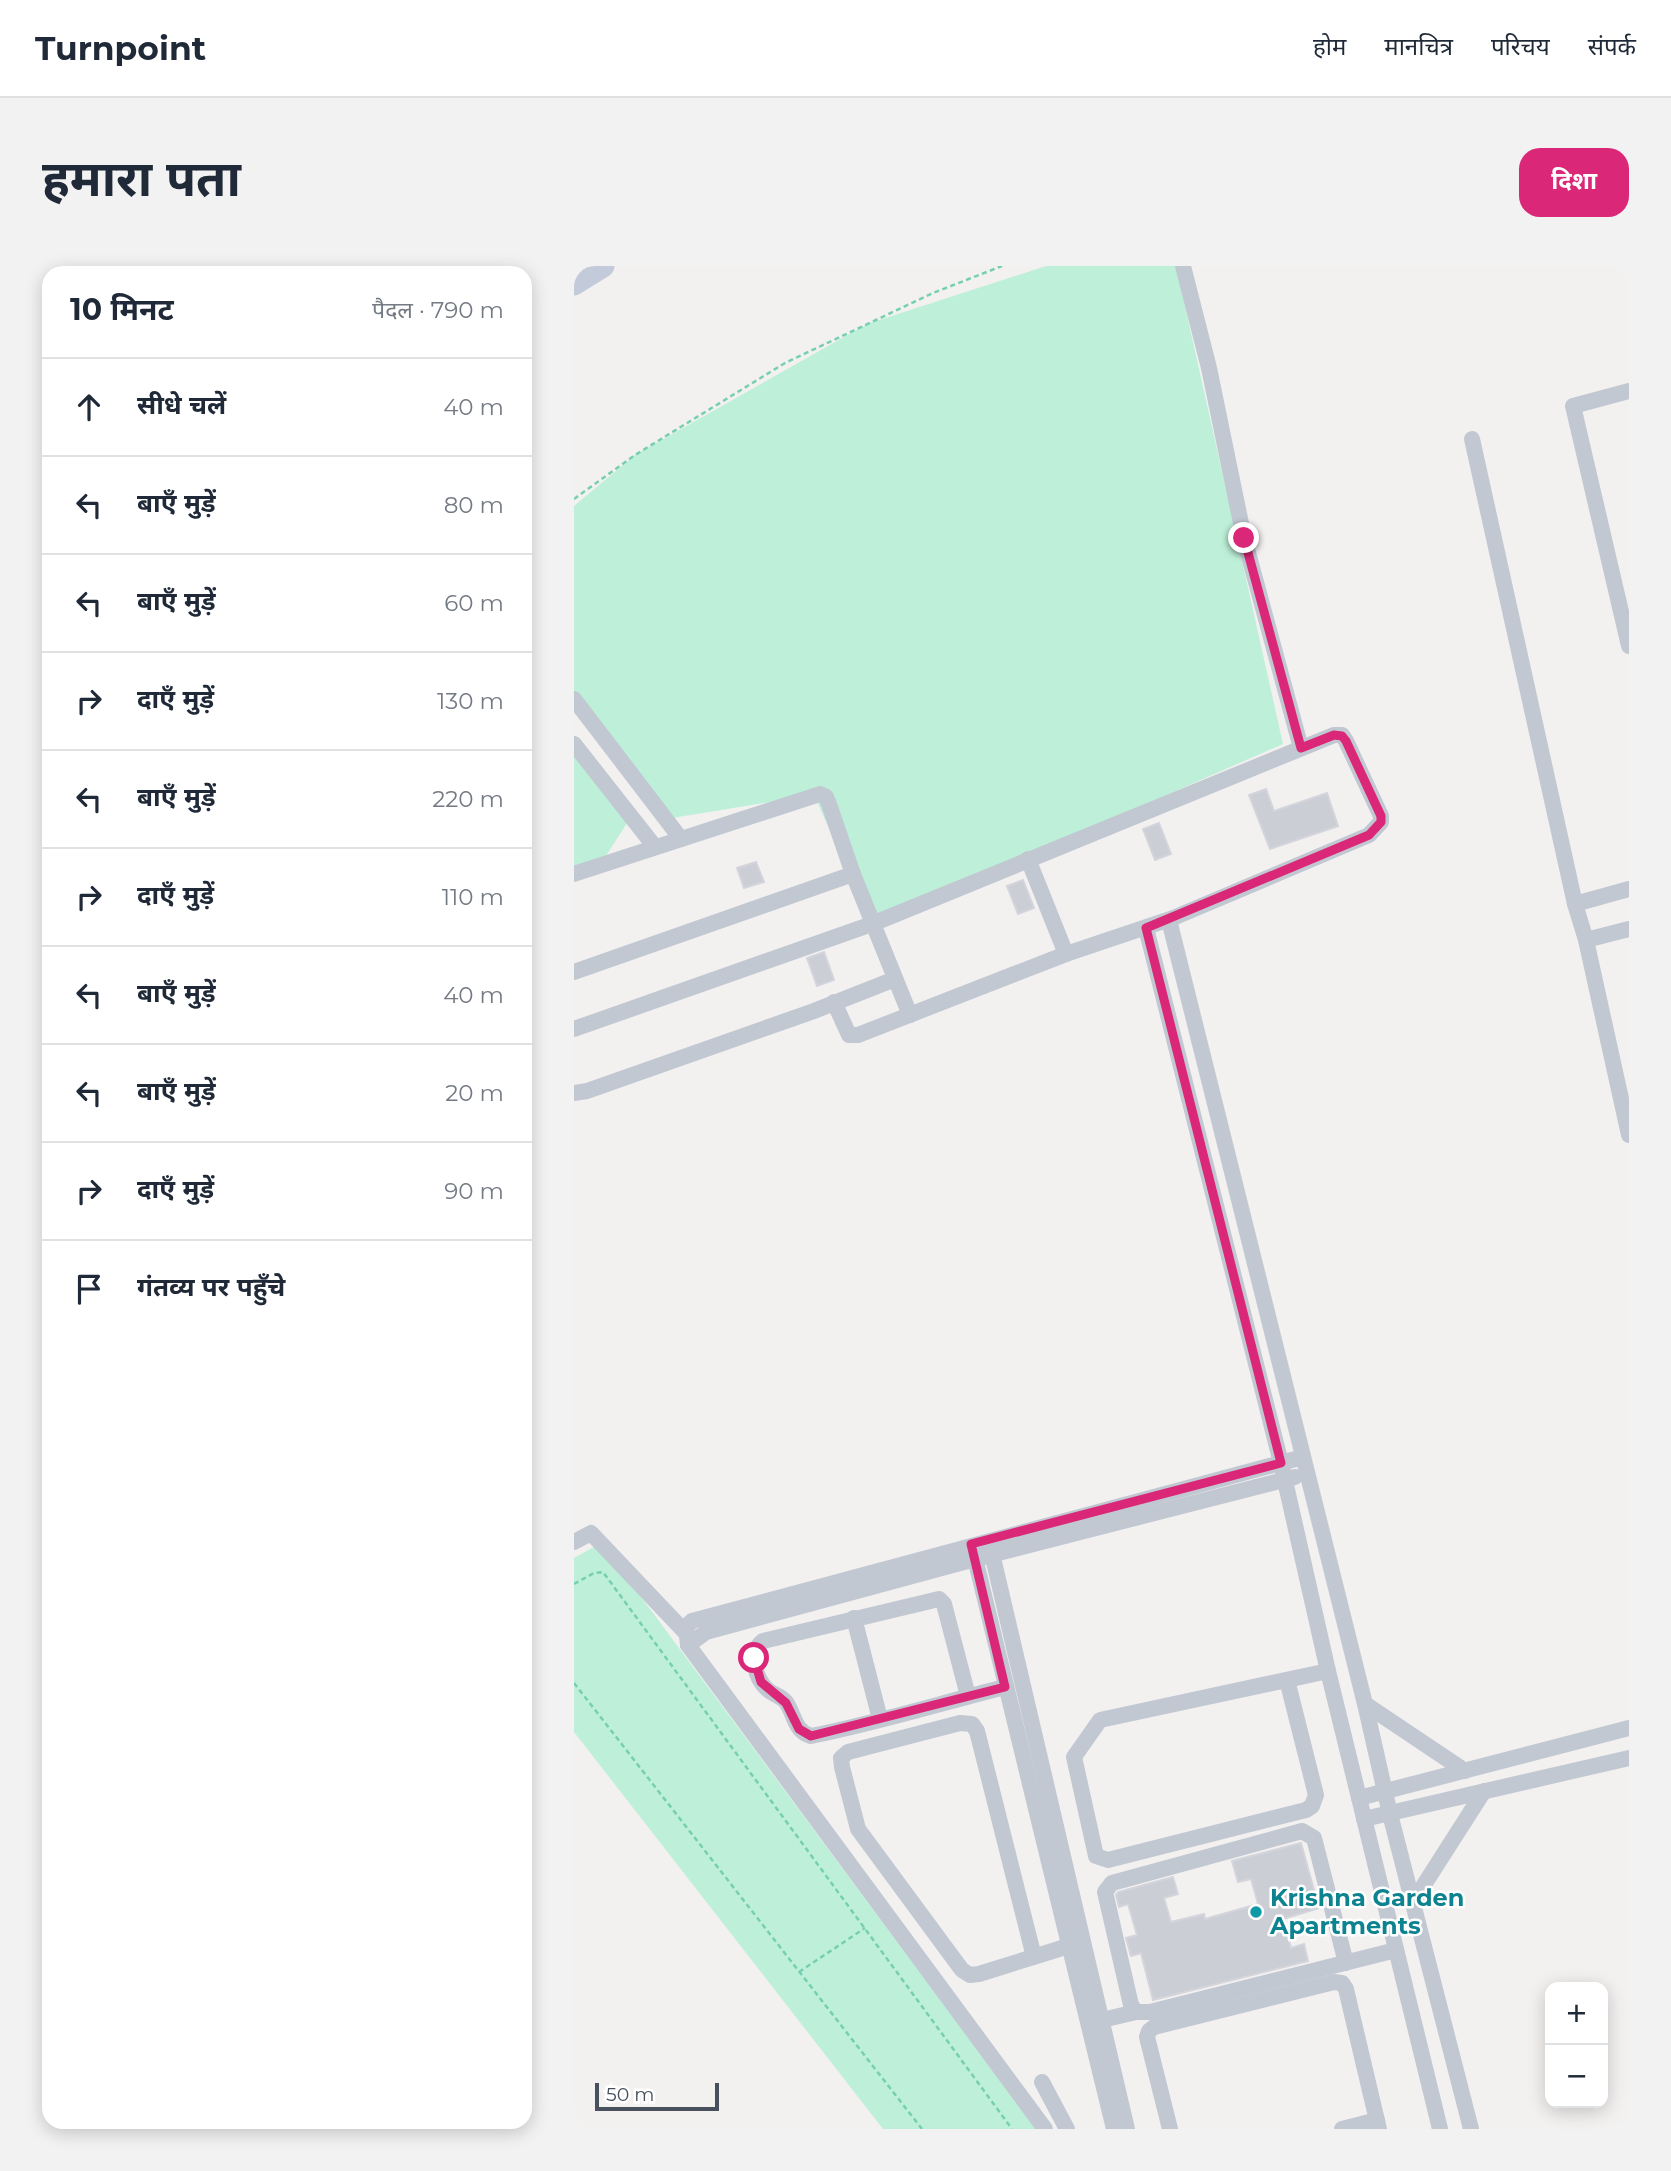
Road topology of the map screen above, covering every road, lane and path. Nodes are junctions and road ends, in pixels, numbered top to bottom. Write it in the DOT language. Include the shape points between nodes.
graph roads {
  1 [pos="603,266"];
  2 [pos="1002,266"];
  3 [pos="1183,266"];
  4 [pos="574,284"];
  5 [pos="1629,391"];
  6 [pos="1472,439"];
  7 [pos="574,499"];
  8 [pos="1629,646"];
  9 [pos="574,699"];
  10 [pos="574,744"];
  11 [pos="1301,748"];
  12 [pos="681,839"];
  13 [pos="655,847"];
  14 [pos="1028,859"];
  15 [pos="574,874"];
  16 [pos="853,874"];
  17 [pos="1629,889"];
  18 [pos="1575,904"];
  19 [pos="1169,919"];
  20 [pos="872,924"];
  21 [pos="1146,928"];
  22 [pos="1629,929"];
  23 [pos="1586,940"];
  24 [pos="1066,954"];
  25 [pos="574,972"];
  26 [pos="895,979"];
  27 [pos="834,1002"];
  28 [pos="909,1015"];
  29 [pos="574,1029"];
  30 [pos="574,1093"];
  31 [pos="1629,1135"];
  32 [pos="1303,1457"];
  33 [pos="1283,1471"];
  34 [pos="1307,1473"];
  35 [pos="574,1542"];
  36 [pos="990,1547"];
  37 [pos="973,1552"];
  38 [pos="574,1584"];
  39 [pos="854,1618"];
  40 [pos="687,1638"];
  41 [pos="1328,1671"];
  42 [pos="1287,1681"];
  43 [pos="574,1683"];
  44 [pos="1005,1687"];
  45 [pos="968,1696"];
  46 [pos="1365,1704"];
  47 [pos="880,1719"];
  48 [pos="1629,1728"];
  49 [pos="1629,1758"];
  50 [pos="1465,1771"];
  51 [pos="1484,1791"];
  52 [pos="1385,1792"];
  53 [pos="1359,1798"];
  54 [pos="1390,1814"];
  55 [pos="1364,1819"];
  56 [pos="1412,1902"];
  57 [pos="865,1928"];
  58 [pos="1069,1945"];
  59 [pos="1396,1950"];
  60 [pos="1034,1956"];
  61 [pos="1346,1962"];
  62 [pos="799,1972"];
  63 [pos="1136,2012"];
  64 [pos="1102,2020"];
  65 [pos="1042,2082"];
  66 [pos="1378,2125"];
  67 [pos="922,2129"];
  68 [pos="1012,2129"];
  69 [pos="1045,2129"];
  70 [pos="1067,2129"];
  71 [pos="1114,2129"];
  72 [pos="1127,2129"];
  73 [pos="1170,2129"];
  74 [pos="1342,2129"];
  75 [pos="1440,2129"];
  76 [pos="1471,2129"];
  1 -- 4 [label="main road"];
  2 -- 7 [label="path" via="933,293 785,363 635,455"];
  3 -- 11 [label="street" via="1244,538"];
  5 -- 8 [label="street" via="1573,406"];
  6 -- 18 [label="street"];
  9 -- 12 [label="street"];
  10 -- 13 [label="street"];
  11 -- 14 [label="street"];
  11 -- 19 [label="street" via="1342,736 1376,802 1381,822 1376,829"];
  12 -- 13 [label="street"];
  12 -- 16 [label="street" via="820,794 829,804"];
  13 -- 15 [label="street"];
  14 -- 20 [label="street"];
  14 -- 24 [label="street"];
  16 -- 20 [label="street"];
  16 -- 25 [label="street"];
  17 -- 18 [label="street"];
  18 -- 23 [label="street"];
  19 -- 21 [label="street"];
  19 -- 32 [label="street"];
  20 -- 26 [label="street"];
  20 -- 29 [label="street"];
  21 -- 24 [label="street"];
  21 -- 33 [label="street"];
  22 -- 23 [label="street"];
  23 -- 31 [label="street"];
  24 -- 28 [label="street"];
  26 -- 27 [label="street"];
  26 -- 28 [label="street"];
  27 -- 28 [label="street" via="853,1037"];
  27 -- 30 [label="street"];
  32 -- 33 [label="street"];
  32 -- 34 [label="street"];
  33 -- 34 [label="street"];
  33 -- 36 [label="street"];
  33 -- 41 [label="street"];
  34 -- 46 [label="street"];
  35 -- 40 [label="street" via="591,1533"];
  36 -- 37 [label="street"];
  36 -- 64 [label="street"];
  37 -- 40 [label="street"];
  37 -- 44 [label="street"];
  38 -- 57 [label="path" via="603,1572"];
  39 -- 45 [label="street" via="933,1599 942,1601"];
  39 -- 47 [label="street"];
  39 -- 47 [label="street" via="763,1641 756,1647 755,1665 761,1682 786,1703 804,1734"];
  40 -- 69 [label="street"];
  41 -- 42 [label="street"];
  41 -- 53 [label="street"];
  42 -- 42 [label="street" via="1096,1724 1073,1757 1096,1856 1108,1860 1312,1806 1316,1795"];
  43 -- 62 [label="path"];
  44 -- 45 [label="street"];
  44 -- 58 [label="street"];
  45 -- 47 [label="street"];
  46 -- 50 [label="street"];
  46 -- 52 [label="street"];
  48 -- 50 [label="street"];
  49 -- 51 [label="street"];
  50 -- 52 [label="street"];
  51 -- 54 [label="street"];
  51 -- 56 [label="street"];
  52 -- 53 [label="street"];
  52 -- 54 [label="street"];
  53 -- 55 [label="street"];
  54 -- 55 [label="street"];
  54 -- 56 [label="street"];
  55 -- 59 [label="street"];
  56 -- 76 [label="street"];
  57 -- 62 [label="path"];
  57 -- 68 [label="path"];
  58 -- 60 [label="street"];
  58 -- 71 [label="street"];
  59 -- 61 [label="street"];
  59 -- 75 [label="street"];
  60 -- 60 [label="street" via="979,1974 961,1970 858,1829 841,1758 848,1752 960,1723 972,1724"];
  61 -- 63 [label="street"];
  61 -- 63 [label="street" via="1314,1838 1302,1831 1107,1887 1105,1900"];
  62 -- 67 [label="path"];
  63 -- 64 [label="street"];
  64 -- 72 [label="street"];
  65 -- 70 [label="street"];
  66 -- 73 [label="street" via="1346,1989 1334,1982 1149,2031"];
  66 -- 74 [label="street"];
}
